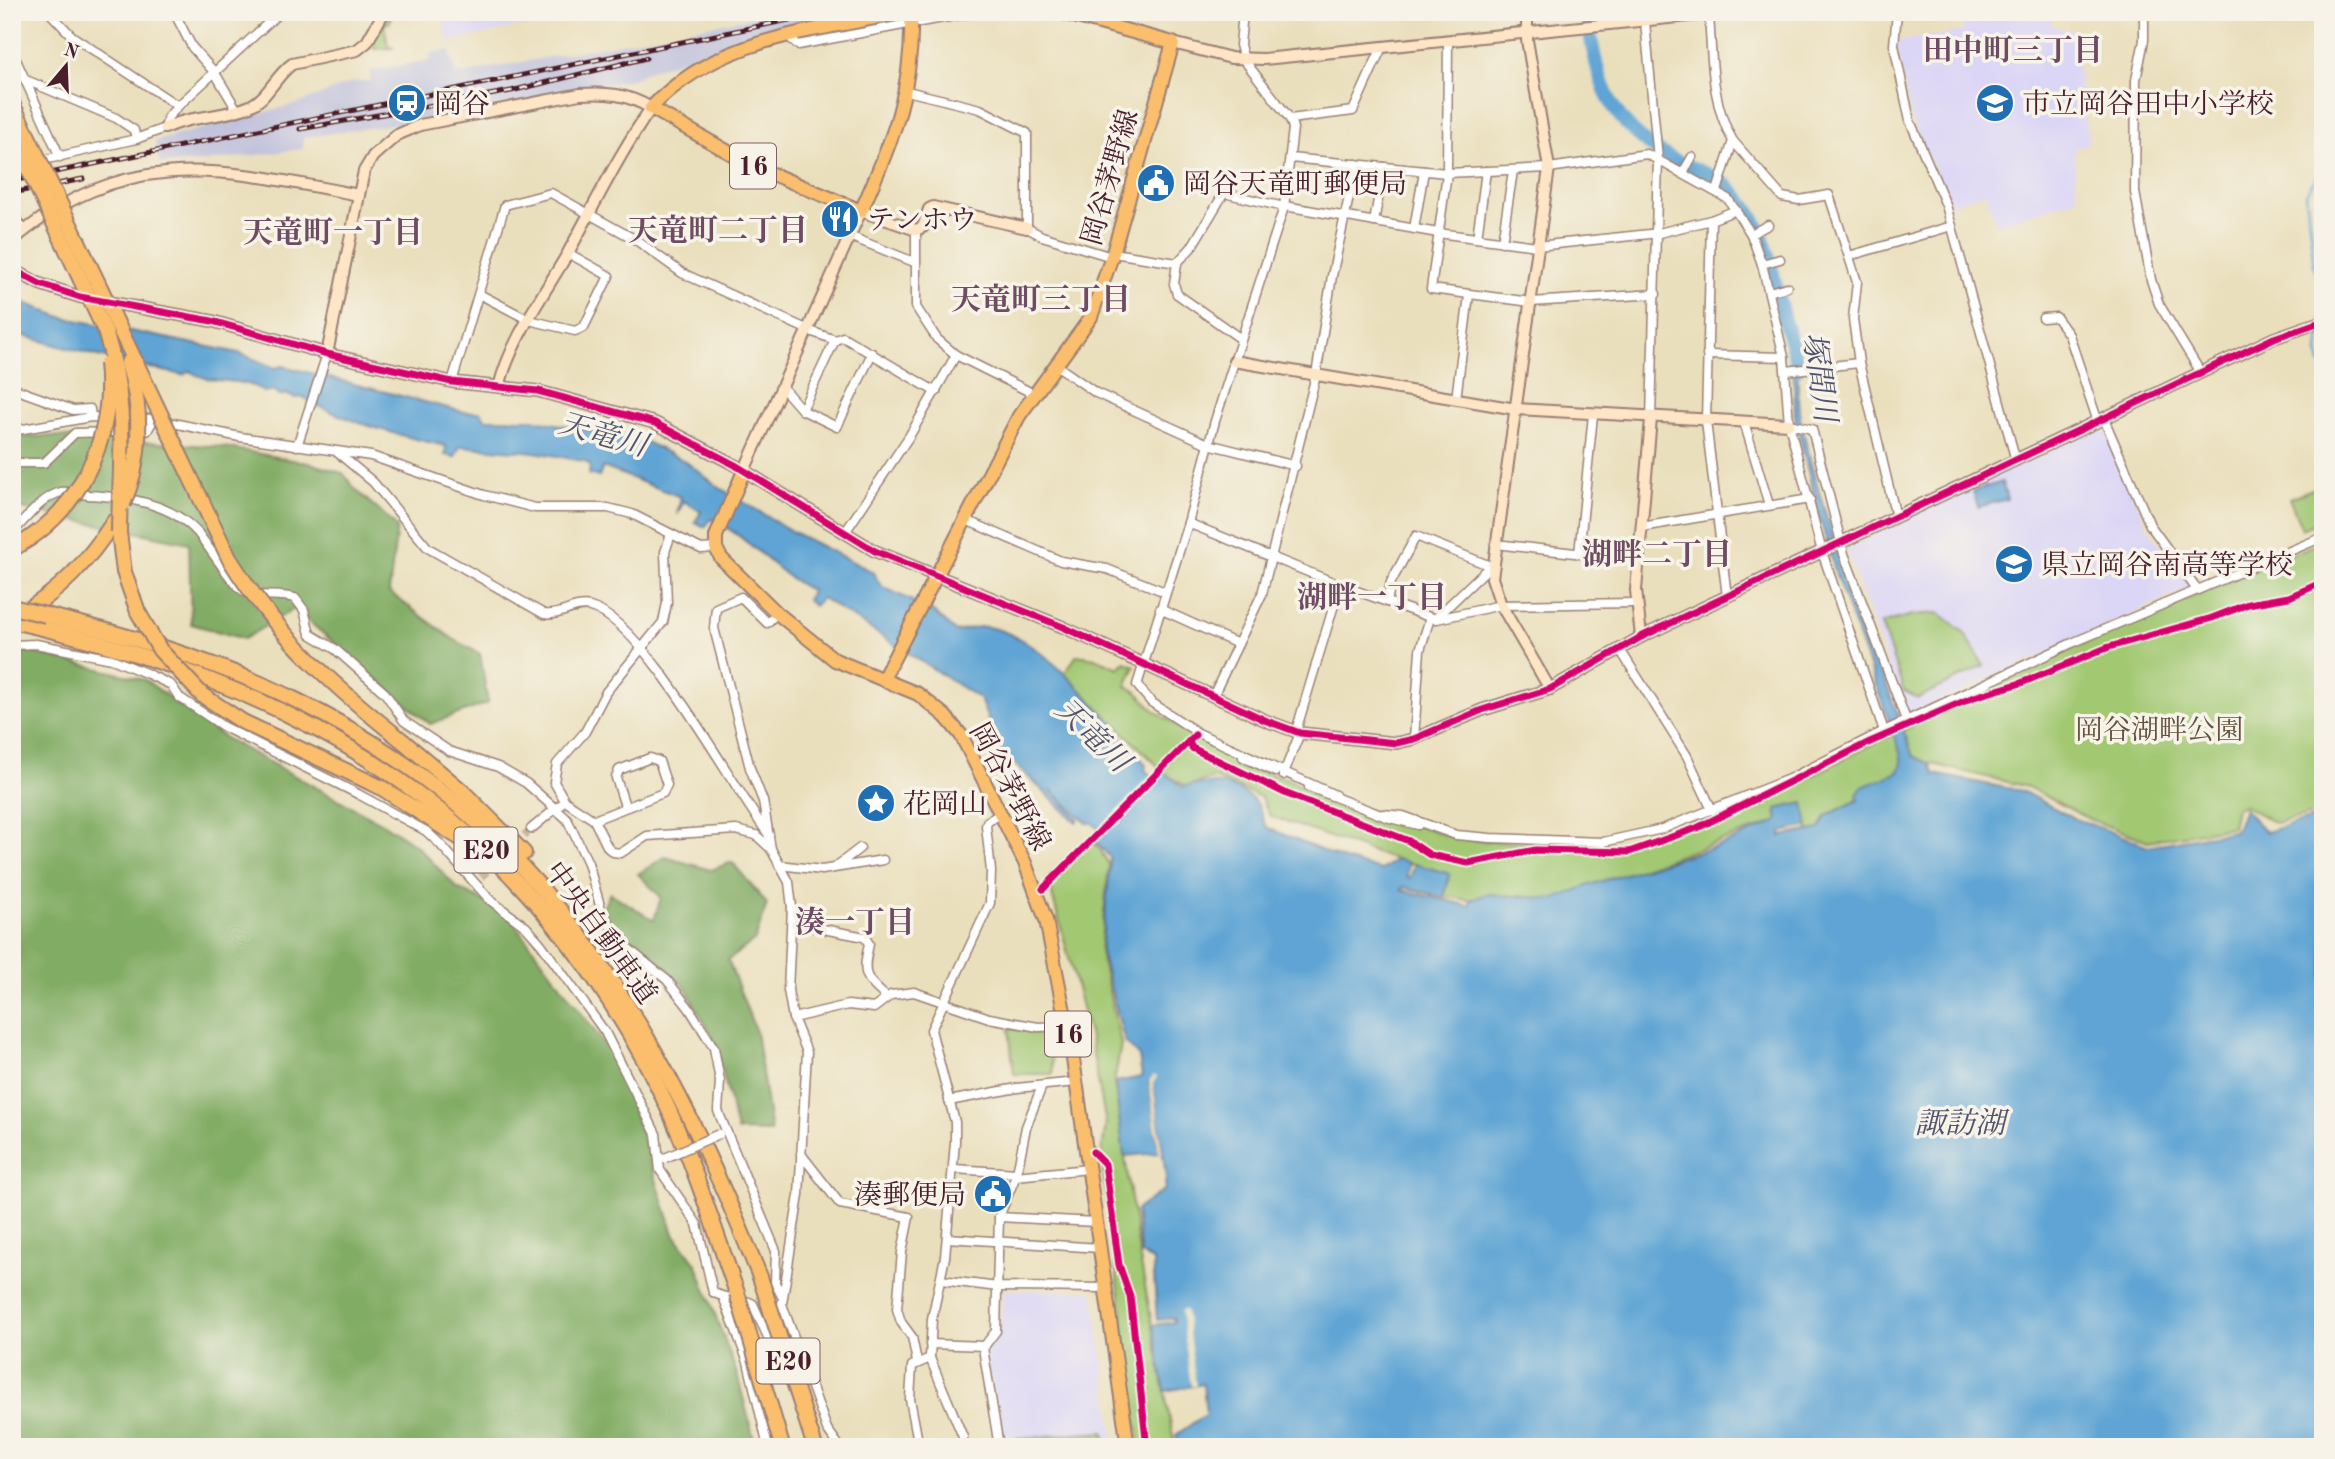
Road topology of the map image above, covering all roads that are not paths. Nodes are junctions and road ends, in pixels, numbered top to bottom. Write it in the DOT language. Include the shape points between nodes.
graph roads {
  1 [pos="49,12"];
  2 [pos="174,12"];
  3 [pos="280,12"];
  4 [pos="384,12"];
  5 [pos="977,12"];
  6 [pos="998,12"];
  7 [pos="1009,12"];
  8 [pos="1059,12"];
  9 [pos="1243,12"];
  10 [pos="1527,12"];
  11 [pos="1728,12"];
  12 [pos="1897,12"];
  13 [pos="2144,12"];
  14 [pos="1695,14"];
  15 [pos="1709,15"];
  16 [pos="1627,18"];
  17 [pos="910,19"];
  18 [pos="1645,22"];
  19 [pos="1526,31"];
  20 [pos="1448,40"];
  21 [pos="1173,43"];
  22 [pos="1382,47"];
  23 [pos="12,51"];
  24 [pos="1244,60"];
  25 [pos="215,73"];
  26 [pos="26,79"];
  27 [pos="907,91"];
  28 [pos="12,103"];
  29 [pos="178,106"];
  30 [pos="651,108"];
  31 [pos="237,110"];
  32 [pos="1290,119"];
  33 [pos="165,128"];
  34 [pos="12,134"];
  35 [pos="136,139"];
  36 [pos="1733,141"];
  37 [pos="1658,156"];
  38 [pos="60,157"];
  39 [pos="1692,157"];
  40 [pos="1290,158"];
  41 [pos="1356,164"];
  42 [pos="12,167"];
  43 [pos="1384,167"];
  44 [pos="1549,168"];
  45 [pos="1424,171"];
  46 [pos="1486,171"];
  47 [pos="1513,171"];
  48 [pos="1684,171"];
  49 [pos="1447,173"];
  50 [pos="1717,189"];
  51 [pos="359,195"];
  52 [pos="1284,206"];
  53 [pos="1736,210"];
  54 [pos="12,211"];
  55 [pos="861,211"];
  56 [pos="589,213"];
  57 [pos="1345,216"];
  58 [pos="1711,220"];
  59 [pos="1374,222"];
  60 [pos="1768,225"];
  61 [pos="1952,226"];
  62 [pos="1027,228"];
  63 [pos="1414,229"];
  64 [pos="916,230"];
  65 [pos="24,231"];
  66 [pos="1438,233"];
  67 [pos="1659,233"];
  68 [pos="1753,234"];
  69 [pos="849,236"];
  70 [pos="1477,238"];
  71 [pos="12,241"];
  72 [pos="1503,242"];
  73 [pos="1537,246"];
  74 [pos="568,253"];
  75 [pos="1112,255"];
  76 [pos="1849,256"];
  77 [pos="1780,259"];
  78 [pos="914,262"];
  79 [pos="1177,263"];
  80 [pos="1763,264"];
  81 [pos="12,269"];
  82 [pos="1787,287"];
  83 [pos="1770,291"];
  84 [pos="94,292"];
  85 [pos="479,293"];
  86 [pos="1656,294"];
  87 [pos="1469,295"];
  88 [pos="1531,302"];
  89 [pos="2043,318"];
  90 [pos="528,320"];
  91 [pos="2323,321"];
  92 [pos="807,329"];
  93 [pos="1241,339"];
  94 [pos="835,340"];
  95 [pos="872,353"];
  96 [pos="956,355"];
  97 [pos="1707,355"];
  98 [pos="1784,357"];
  99 [pos="326,358"];
  100 [pos="1234,362"];
  101 [pos="1859,363"];
  102 [pos="1056,365"];
  103 [pos="1788,370"];
  104 [pos="2201,373"];
  105 [pos="1316,375"];
  106 [pos="452,382"];
  107 [pos="781,386"];
  108 [pos="499,387"];
  109 [pos="12,388"];
  110 [pos="936,391"];
  111 [pos="1034,394"];
  112 [pos="1456,399"];
  113 [pos="1516,409"];
  114 [pos="802,410"];
  115 [pos="1593,415"];
  116 [pos="91,416"];
  117 [pos="154,419"];
  118 [pos="1651,419"];
  119 [pos="2101,420"];
  120 [pos="1706,421"];
  121 [pos="1744,422"];
  122 [pos="1791,425"];
  123 [pos="12,431"];
  124 [pos="1208,444"];
  125 [pos="297,446"];
  126 [pos="335,451"];
  127 [pos="2016,461"];
  128 [pos="12,463"];
  129 [pos="1296,466"];
  130 [pos="743,474"];
  131 [pos="1810,499"];
  132 [pos="1769,505"];
  133 [pos="1716,514"];
  134 [pos="1896,517"];
  135 [pos="966,520"];
  136 [pos="1188,523"];
  137 [pos="117,526"];
  138 [pos="1641,527"];
  139 [pos="12,533"];
  140 [pos="671,534"];
  141 [pos="844,534"];
  142 [pos="2323,537"];
  143 [pos="1841,543"];
  144 [pos="1495,544"];
  145 [pos="715,545"];
  146 [pos="12,549"];
  147 [pos="1824,551"];
  148 [pos="1579,554"];
  149 [pos="1270,558"];
  150 [pos="1637,560"];
  151 [pos="1492,566"];
  152 [pos="934,581"];
  153 [pos="1339,585"];
  154 [pos="2197,590"];
  155 [pos="1165,592"];
  156 [pos="1727,597"];
  157 [pos="1387,602"];
  158 [pos="1636,603"];
  159 [pos="1501,605"];
  160 [pos="12,607"];
  161 [pos="1160,609"];
  162 [pos="777,613"];
  163 [pos="1433,619"];
  164 [pos="12,620"];
  165 [pos="1641,637"];
  166 [pos="1238,644"];
  167 [pos="12,645"];
  168 [pos="640,647"];
  169 [pos="1619,648"];
  170 [pos="1144,663"];
  171 [pos="886,674"];
  172 [pos="1550,689"];
  173 [pos="1213,696"];
  174 [pos="1905,721"];
  175 [pos="1886,729"];
  176 [pos="1298,732"];
  177 [pos="1413,739"];
  178 [pos="1284,773"];
  179 [pos="565,801"];
  180 [pos="625,806"];
  181 [pos="556,807"];
  182 [pos="1712,810"];
  183 [pos="1001,813"];
  184 [pos="594,820"];
  185 [pos="531,829"];
  186 [pos="770,837"];
  187 [pos="860,848"];
  188 [pos="771,849"];
  189 [pos="883,860"];
  190 [pos="779,865"];
  191 [pos="838,865"];
  192 [pos="792,908"];
  193 [pos="887,998"];
  194 [pos="942,1001"];
  195 [pos="793,1018"];
  196 [pos="1066,1026"];
  197 [pos="1076,1082"];
  198 [pos="1042,1086"];
  199 [pos="949,1101"];
  200 [pos="695,1125"];
  201 [pos="722,1132"];
  202 [pos="801,1154"];
  203 [pos="662,1160"];
  204 [pos="954,1169"];
  205 [pos="1089,1170"];
  206 [pos="1016,1174"];
  207 [pos="708,1211"];
  208 [pos="999,1217"];
  209 [pos="1096,1222"];
  210 [pos="947,1238"];
  211 [pos="996,1241"];
  212 [pos="1100,1248"];
  213 [pos="941,1280"];
  214 [pos="998,1287"];
  215 [pos="1107,1288"];
  216 [pos="730,1296"];
  217 [pos="782,1296"];
  218 [pos="930,1344"];
  219 [pos="985,1346"];
  220 [pos="930,1358"];
  221 [pos="917,1362"];
  222 [pos="805,1370"];
  223 [pos="777,1446"];
  224 [pos="815,1447"];
  225 [pos="840,1447"];
  226 [pos="919,1447"];
  227 [pos="963,1447"];
  228 [pos="999,1447"];
  229 [pos="1128,1447"];
  1 -- 29 [label="street" via="72,36"];
  2 -- 25 [label="street" via="192,47"];
  3 -- 25 [label="street"];
  4 -- 31 [label="street" via="362,48 292,64 265,96"];
  5 -- 17 [label="street"];
  6 -- 7 [label="street"];
  8 -- 21 [label="main road"];
  9 -- 24 [label="street" via="1240,45"];
  10 -- 19 [label="street"];
  11 -- 15 [label="street"];
  12 -- 61 [label="street" via="1894,45 1910,121"];
  13 -- 104 [label="street" via="2136,80 2135,192 2159,304"];
  14 -- 15 [label="street"];
  14 -- 18 [label="street"];
  15 -- 36 [label="street" via="1714,81"];
  16 -- 18 [label="street"];
  16 -- 19 [label="street"];
  17 -- 27 [label="main road"];
  17 -- 30 [label="main road" via="751,45 704,64"];
  18 -- 37 [label="street"];
  19 -- 20 [label="street"];
  19 -- 44 [label="street"];
  20 -- 22 [label="street"];
  20 -- 49 [label="street"];
  21 -- 24 [label="street"];
  21 -- 75 [label="main road, 岡谷茅野線"];
  22 -- 24 [label="street"];
  22 -- 32 [label="street" via="1353,111"];
  23 -- 26 [label="street"];
  24 -- 32 [label="street"];
  25 -- 29 [label="street"];
  25 -- 31 [label="street"];
  26 -- 35 [label="street" via="116,118 134,130"];
  26 -- 38 [label="street"];
  27 -- 55 [label="main road"];
  27 -- 62 [label="street" via="980,109 1027,133"];
  28 -- 84 [label="highway, bridge"];
  29 -- 33 [label="street"];
  30 -- 51 [label="street" via="624,95 580,93 420,125 397,135 373,156"];
  30 -- 55 [label="main road, 16" via="753,166"];
  30 -- 56 [label="street" via="629,138"];
  31 -- 33 [label="street"];
  32 -- 40 [label="street"];
  33 -- 35 [label="street"];
  34 -- 84 [label="highway, bridge"];
  35 -- 38 [label="street"];
  36 -- 50 [label="street"];
  36 -- 76 [label="street" via="1782,197 1798,200 1829,195"];
  37 -- 44 [label="street"];
  37 -- 48 [label="street"];
  37 -- 67 [label="street"];
  38 -- 42 [label="street"];
  39 -- 48 [label="street"];
  40 -- 41 [label="street"];
  40 -- 52 [label="street"];
  41 -- 43 [label="street"];
  41 -- 57 [label="street"];
  43 -- 45 [label="street"];
  43 -- 59 [label="street"];
  44 -- 47 [label="street"];
  44 -- 73 [label="street"];
  45 -- 49 [label="street"];
  45 -- 63 [label="street"];
  46 -- 47 [label="street"];
  46 -- 49 [label="street"];
  46 -- 70 [label="street"];
  47 -- 72 [label="street"];
  48 -- 50 [label="street"];
  49 -- 66 [label="street"];
  50 -- 53 [label="street"];
  51 -- 65 [label="street" via="231,171 155,172 97,187"];
  51 -- 99 [label="street"];
  52 -- 57 [label="street"];
  52 -- 79 [label="street" via="1224,193"];
  52 -- 93 [label="street"];
  53 -- 58 [label="street"];
  53 -- 68 [label="street"];
  54 -- 65 [label="street"];
  55 -- 64 [label="street"];
  55 -- 69 [label="street"];
  56 -- 74 [label="street"];
  56 -- 85 [label="street" via="551,194 505,205"];
  56 -- 92 [label="street" via="682,273"];
  57 -- 59 [label="street"];
  57 -- 105 [label="street"];
  58 -- 67 [label="street"];
  58 -- 97 [label="street"];
  59 -- 63 [label="street"];
  60 -- 68 [label="street"];
  61 -- 76 [label="street"];
  61 -- 127 [label="street"];
  62 -- 64 [label="street" via="933,206 923,227"];
  62 -- 75 [label="street"];
  63 -- 66 [label="street"];
  64 -- 78 [label="street"];
  65 -- 71 [label="street"];
  66 -- 70 [label="street"];
  66 -- 87 [label="street" via="1431,289"];
  67 -- 73 [label="street"];
  67 -- 86 [label="street"];
  68 -- 80 [label="street"];
  69 -- 78 [label="street"];
  69 -- 92 [label="street"];
  70 -- 72 [label="street"];
  72 -- 73 [label="street"];
  73 -- 88 [label="street"];
  74 -- 90 [label="street"];
  74 -- 90 [label="street" via="609,276 584,327 575,331"];
  75 -- 79 [label="street"];
  75 -- 102 [label="main road, 岡谷茅野線" via="1091,317"];
  76 -- 101 [label="street" via="1857,282 1853,319"];
  77 -- 80 [label="street"];
  78 -- 96 [label="street" via="916,307 937,339"];
  79 -- 93 [label="street" via="1177,293"];
  80 -- 83 [label="street"];
  81 -- 99 [label="street" via="80,297 212,321"];
  82 -- 83 [label="street"];
  83 -- 98 [label="street"];
  84 -- 137 [label="highway, bridge" via="129,366 137,404 136,464"];
  84 -- 146 [label="highway, bridge" via="108,377 101,437 84,480 62,510"];
  84 -- 200 [label="highway, bridge" via="245,584 299,653 489,817 547,879 643,1016"];
  85 -- 90 [label="street"];
  85 -- 106 [label="street"];
  86 -- 88 [label="street"];
  86 -- 118 [label="street"];
  87 -- 88 [label="street"];
  87 -- 112 [label="street"];
  88 -- 113 [label="street"];
  89 -- 119 [label="street" via="2056,317 2069,335"];
  90 -- 108 [label="street"];
  91 -- 104 [label="street" via="2274,338"];
  92 -- 94 [label="street"];
  92 -- 107 [label="street"];
  93 -- 100 [label="street"];
  94 -- 95 [label="street" via="843,337"];
  94 -- 114 [label="street"];
  95 -- 110 [label="street" via="887,366"];
  95 -- 114 [label="street" via="837,427"];
  96 -- 110 [label="street"];
  96 -- 111 [label="street"];
  97 -- 98 [label="street"];
  97 -- 120 [label="street"];
  98 -- 103 [label="street"];
  99 -- 106 [label="street"];
  99 -- 125 [label="street"];
  100 -- 105 [label="street"];
  100 -- 124 [label="street"];
  101 -- 103 [label="street"];
  101 -- 134 [label="street"];
  102 -- 111 [label="main road, 岡谷茅野線"];
  102 -- 124 [label="street" via="1096,393"];
  103 -- 122 [label="street"];
  104 -- 119 [label="street"];
  105 -- 112 [label="street"];
  105 -- 129 [label="street"];
  106 -- 108 [label="street"];
  107 -- 114 [label="street"];
  107 -- 130 [label="street"];
  108 -- 130 [label="street" via="538,391 655,423"];
  109 -- 116 [label="street" via="73,410 90,409"];
  110 -- 141 [label="street"];
  111 -- 135 [label="main road, 岡谷茅野線"];
  112 -- 113 [label="street"];
  113 -- 115 [label="street"];
  113 -- 144 [label="street"];
  115 -- 118 [label="street"];
  115 -- 148 [label="street"];
  116 -- 117 [label="street"];
  116 -- 123 [label="street"];
  117 -- 125 [label="street"];
  117 -- 128 [label="street" via="147,431 75,433 44,463"];
  118 -- 120 [label="street"];
  118 -- 138 [label="street"];
  119 -- 127 [label="street"];
  119 -- 154 [label="street" via="2150,525"];
  120 -- 121 [label="street"];
  120 -- 133 [label="street"];
  121 -- 122 [label="street"];
  121 -- 132 [label="street"];
  122 -- 131 [label="street"];
  122 -- 143 [label="street" via="1812,429"];
  124 -- 129 [label="street"];
  124 -- 136 [label="street"];
  125 -- 126 [label="street"];
  126 -- 140 [label="street" via="371,456 535,508 608,508 632,514"];
  126 -- 168 [label="street" via="373,482 428,548 544,614 593,607"];
  127 -- 134 [label="street"];
  129 -- 149 [label="street"];
  130 -- 141 [label="street"];
  130 -- 145 [label="main road"];
  131 -- 132 [label="street"];
  131 -- 147 [label="street"];
  132 -- 133 [label="street"];
  133 -- 138 [label="street"];
  133 -- 156 [label="street"];
  134 -- 143 [label="street"];
  135 -- 152 [label="main road, 岡谷茅野線"];
  135 -- 155 [label="street" via="1061,561 1107,569"];
  136 -- 149 [label="street"];
  136 -- 155 [label="street"];
  137 -- 164 [label="highway" via="74,574"];
  137 -- 207 [label="highway, bridge" via="124,572 138,612 160,650 202,695 243,722 411,805 462,839 511,883 564,943 626,1039"];
  138 -- 150 [label="street"];
  139 -- 181 [label="street" via="41,504 61,492 147,502 162,508 195,530 222,562 229,578 246,593 295,598 304,610 310,634 335,649 385,693 404,721 449,751 498,767"];
  140 -- 145 [label="street" via="701,549"];
  140 -- 168 [label="street" via="665,552 666,612 663,622"];
  141 -- 152 [label="street"];
  142 -- 154 [label="street"];
  143 -- 147 [label="street"];
  143 -- 174 [label="street"];
  144 -- 148 [label="street"];
  144 -- 151 [label="street"];
  145 -- 162 [label="main road, 岡谷茅野線 / 16" via="720,558"];
  147 -- 156 [label="street"];
  147 -- 175 [label="street"];
  148 -- 150 [label="street"];
  149 -- 153 [label="street"];
  149 -- 166 [label="street" via="1262,594"];
  150 -- 158 [label="street"];
  151 -- 157 [label="street" via="1416,536 1391,582"];
  151 -- 159 [label="street" via="1493,588"];
  151 -- 163 [label="street"];
  152 -- 170 [label="street" via="1063,627"];
  152 -- 171 [label="main road, 岡谷茅野線"];
  153 -- 157 [label="street"];
  153 -- 176 [label="street"];
  154 -- 174 [label="street"];
  155 -- 161 [label="street"];
  156 -- 165 [label="street"];
  157 -- 163 [label="street"];
  158 -- 159 [label="street"];
  158 -- 165 [label="street"];
  159 -- 163 [label="street"];
  159 -- 172 [label="street"];
  160 -- 200 [label="highway, 中央自動車道 / E20, bridge" via="168,649 280,692 380,748 445,794 526,868 578,930 636,1017"];
  161 -- 166 [label="street"];
  161 -- 170 [label="street"];
  162 -- 171 [label="main road, 岡谷茅野線 / 16" via="835,660"];
  162 -- 186 [label="street" via="767,623 741,597 713,612 734,710"];
  163 -- 177 [label="street" via="1420,650"];
  164 -- 207 [label="highway, 中央自動車道 / E20" via="159,660 272,705 372,760 461,828 542,908 592,972 649,1069"];
  165 -- 169 [label="street"];
  166 -- 173 [label="street"];
  167 -- 203 [label="street" via="25,642 112,659 171,685 179,697 224,727 426,831 478,880 490,900 526,927 586,1003 620,1057 656,1134"];
  168 -- 179 [label="street" via="606,692 585,732 557,764 554,782"];
  168 -- 186 [label="street" via="712,744"];
  169 -- 172 [label="street"];
  169 -- 182 [label="street" via="1691,764"];
  170 -- 173 [label="street"];
  170 -- 178 [label="street" via="1137,685 1152,702 1198,733"];
  171 -- 183 [label="main road, 岡谷茅野線 / 16" via="945,716 961,736"];
  172 -- 177 [label="street" via="1482,710"];
  173 -- 176 [label="street"];
  174 -- 175 [label="street"];
  175 -- 182 [label="street" via="1789,779"];
  176 -- 177 [label="street" via="1396,743"];
  176 -- 178 [label="street"];
  178 -- 182 [label="street" via="1407,823 1467,836 1603,842 1662,829"];
  179 -- 181 [label="street"];
  179 -- 184 [label="street"];
  180 -- 180 [label="street" via="663,793 667,785 659,761 650,758 619,770 616,778"];
  180 -- 184 [label="street"];
  181 -- 185 [label="street"];
  181 -- 201 [label="street" via="567,819 588,863 610,925 624,945 667,980 714,1048"];
  183 -- 194 [label="street" via="986,826 990,903"];
  183 -- 196 [label="main road, 岡谷茅野線 / 16" via="1046,920"];
  184 -- 188 [label="street" via="613,852 621,853 647,836 736,830 756,835"];
  186 -- 188 [label="street"];
  187 -- 191 [label="street"];
  188 -- 190 [label="street"];
  189 -- 191 [label="street"];
  190 -- 191 [label="street" via="822,870"];
  190 -- 192 [label="street" via="789,882"];
  192 -- 193 [label="street" via="807,926 869,940 864,969 869,981"];
  192 -- 195 [label="street" via="788,990"];
  193 -- 194 [label="street" via="914,992"];
  193 -- 195 [label="street" via="874,1008 848,1005"];
  194 -- 196 [label="street" via="989,1018 1038,1027"];
  194 -- 199 [label="street" via="933,1020 932,1042"];
  195 -- 202 [label="street" via="807,1052"];
  196 -- 197 [label="main road, 岡谷茅野線 / 16"];
  197 -- 198 [label="street"];
  197 -- 205 [label="main road, 岡谷茅野線 / 16"];
  198 -- 199 [label="street"];
  198 -- 206 [label="street" via="1026,1127"];
  199 -- 204 [label="street" via="955,1122"];
  200 -- 224 [label="highway, 中央自動車道 / E20, bridge" via="760,1277"];
  201 -- 203 [label="street, bridge"];
  201 -- 217 [label="street" via="776,1251 775,1283"];
  202 -- 217 [label="street"];
  202 -- 221 [label="street" via="839,1204 909,1217 897,1310 912,1337"];
  203 -- 216 [label="street" via="660,1170 697,1224 713,1292"];
  204 -- 206 [label="street"];
  204 -- 210 [label="street"];
  205 -- 206 [label="street"];
  205 -- 209 [label="main road, 岡谷茅野線 / 16"];
  206 -- 208 [label="street"];
  207 -- 216 [label="highway, 中央自動車道 / E20"];
  208 -- 209 [label="street"];
  208 -- 211 [label="street"];
  209 -- 212 [label="main road, 岡谷茅野線 / 16"];
  210 -- 211 [label="street"];
  210 -- 213 [label="street"];
  211 -- 212 [label="street"];
  211 -- 214 [label="street"];
  212 -- 215 [label="main road, 岡谷茅野線 / 16"];
  213 -- 214 [label="street"];
  213 -- 218 [label="street"];
  214 -- 215 [label="street"];
  214 -- 219 [label="street" via="996,1331"];
  215 -- 229 [label="main road, 岡谷茅野線 / 16"];
  216 -- 222 [label="street" via="753,1304 781,1366"];
  216 -- 223 [label="highway, 中央自動車道 / E20, bridge"];
  217 -- 222 [label="street"];
  218 -- 219 [label="street"];
  218 -- 220 [label="street"];
  219 -- 228 [label="street"];
  220 -- 221 [label="street"];
  220 -- 227 [label="street"];
  221 -- 226 [label="street" via="912,1366 910,1399"];
  222 -- 225 [label="street" via="827,1429"];
}
